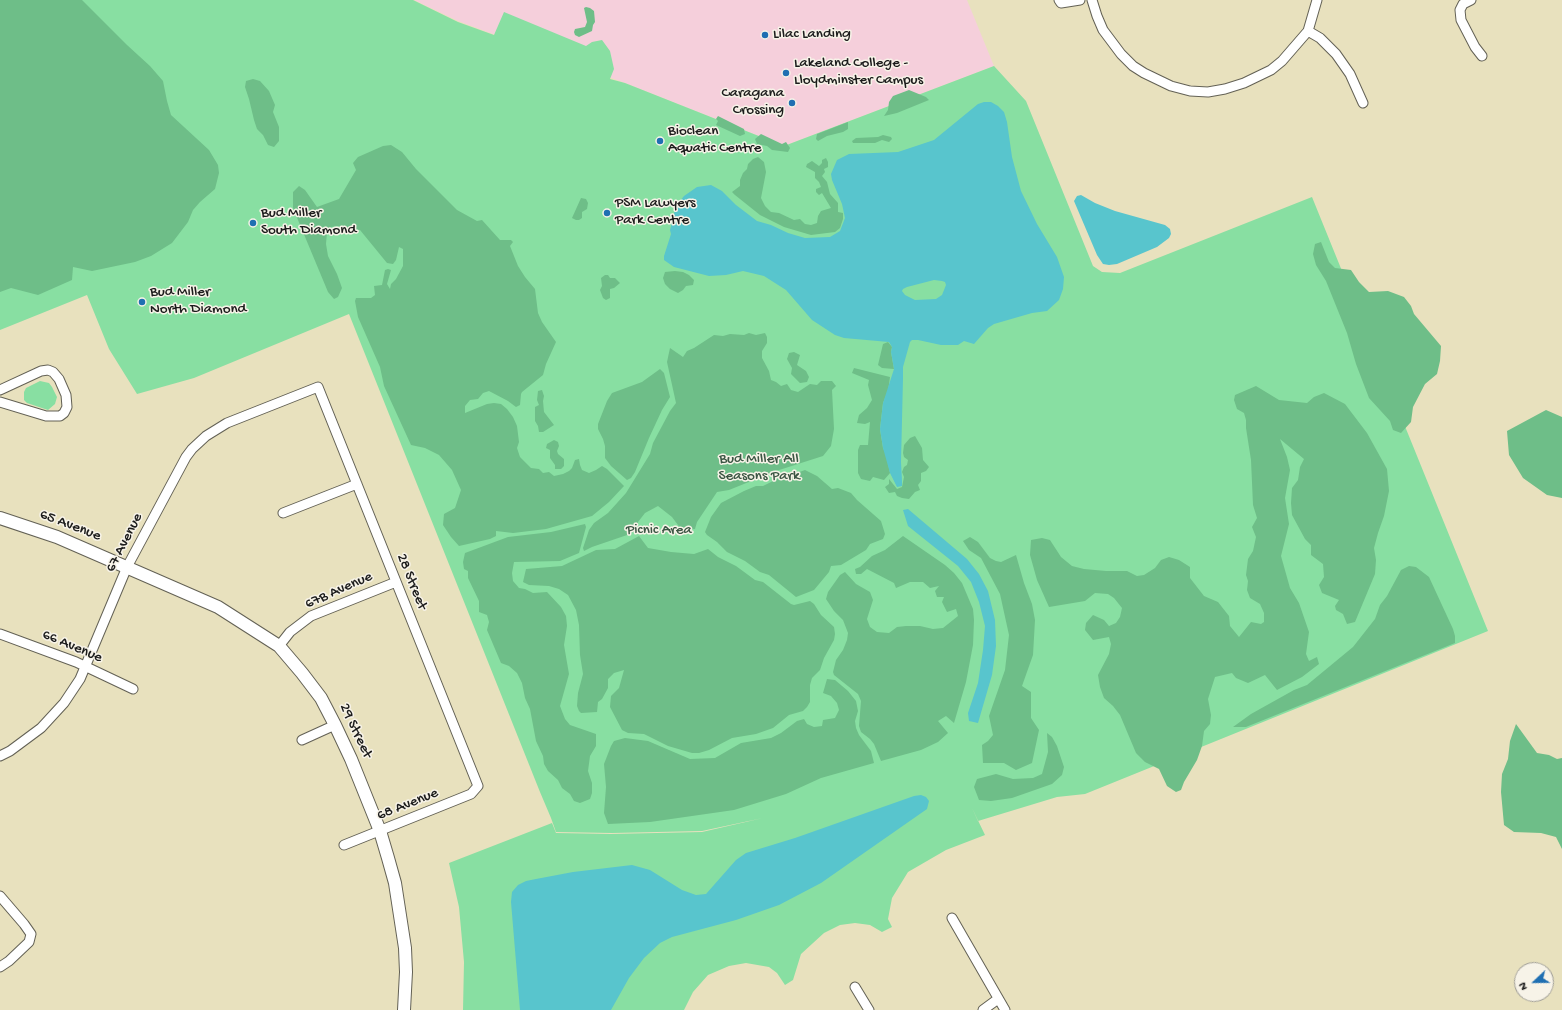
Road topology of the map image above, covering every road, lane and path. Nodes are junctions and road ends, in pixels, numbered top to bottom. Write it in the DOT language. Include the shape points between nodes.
graph roads {
  1 [pos="1059,0"];
  2 [pos="1080,0"];
  3 [pos="1092,0"];
  4 [pos="1317,0"];
  5 [pos="1471,0"];
  6 [pos="1308,31"];
  7 [pos="1482,56"];
  8 [pos="1363,103"];
  9 [pos="318,387"];
  10 [pos="0,390"];
  11 [pos="0,402"];
  12 [pos="357,484"];
  13 [pos="283,513"];
  14 [pos="0,518"];
  15 [pos="127,567"];
  16 [pos="396,582"];
  17 [pos="0,634"];
  18 [pos="278,646"];
  19 [pos="86,667"];
  20 [pos="133,689"];
  21 [pos="335,725"];
  22 [pos="302,740"];
  23 [pos="0,756"];
  24 [pos="478,786"];
  25 [pos="380,831"];
  26 [pos="344,845"];
  27 [pos="0,896"];
  28 [pos="952,918"];
  29 [pos="0,967"];
  30 [pos="855,987"];
  31 [pos="998,999"];
  32 [pos="404,1010"];
  33 [pos="869,1010"];
  34 [pos="983,1010"];
  35 [pos="1005,1010"];
  1 -- 2 [label="street" via="1061,3"];
  3 -- 6 [label="street" via="1103,30 1133,66 1154,79 1190,90 1208,92 1225,89 1259,77 1282,61"];
  4 -- 6 [label="street"];
  5 -- 7 [label="street" via="1463,4 1460,10 1461,20"];
  6 -- 8 [label="street" via="1320,38 1336,54 1350,74"];
  9 -- 12 [label="street, 28 Street"];
  9 -- 15 [label="street, 67 Avenue" via="227,423 206,436 186,457"];
  10 -- 11 [label="street" via="48,370 59,379 66,395 67,408 60,416 46,416"];
  12 -- 13 [label="street"];
  12 -- 16 [label="street, 28 Street"];
  14 -- 15 [label="street, 65 Avenue" via="57,537"];
  15 -- 18 [label="street, 29 Street" via="218,607"];
  15 -- 19 [label="street, 67 Avenue"];
  16 -- 18 [label="street, 67B Avenue" via="310,616 290,632"];
  16 -- 24 [label="street, 28 Street"];
  17 -- 19 [label="street, 66 Avenue"];
  18 -- 21 [label="street, 29 Street" via="321,698"];
  19 -- 20 [label="street, 66 Avenue"];
  19 -- 23 [label="street, 67 Avenue" via="64,703 41,728"];
  21 -- 22 [label="street"];
  21 -- 25 [label="street, 29 Street"];
  24 -- 25 [label="street, 68 Avenue" via="471,794"];
  25 -- 26 [label="street, 68 Avenue"];
  25 -- 32 [label="street, 29 Street" via="401,915 406,972"];
  27 -- 29 [label="street" via="31,934 29,942"];
  28 -- 31 [label="street"];
  30 -- 33 [label="street"];
  31 -- 34 [label="street"];
  31 -- 35 [label="street"];
}
